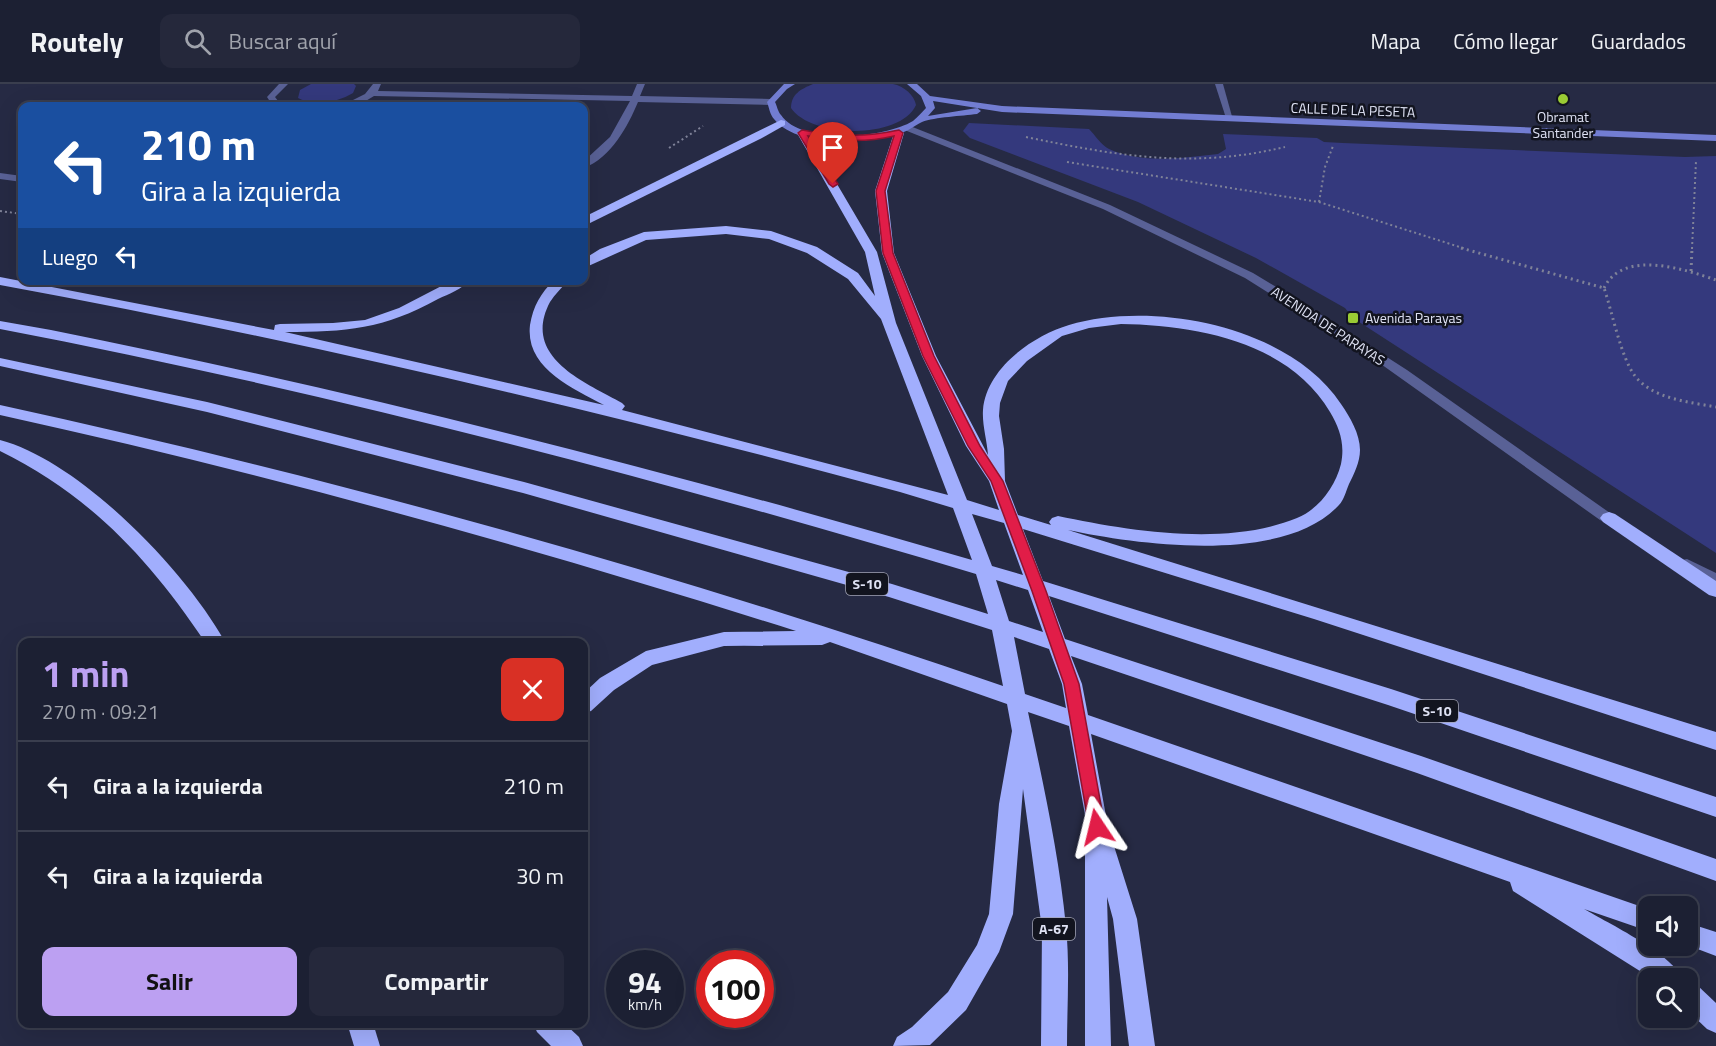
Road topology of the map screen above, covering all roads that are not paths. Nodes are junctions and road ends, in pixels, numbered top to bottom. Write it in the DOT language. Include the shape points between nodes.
graph roads {
  1 [pos="284,84"];
  2 [pos="377,84"];
  3 [pos="641,84"];
  4 [pos="791,84"];
  5 [pos="911,84"];
  6 [pos="1219,84"];
  7 [pos="373,93"];
  8 [pos="928,98"];
  9 [pos="635,99"];
  10 [pos="273,102"];
  11 [pos="354,102"];
  12 [pos="771,102"];
  13 [pos="989,109"];
  14 [pos="1230,118"];
  15 [pos="925,119"];
  16 [pos="781,123"];
  17 [pos="905,131"];
  18 [pos="802,133"];
  19 [pos="1716,138"];
  20 [pos="588,162"];
  21 [pos="0,176"];
  22 [pos="18,178"];
  23 [pos="588,220"];
  24 [pos="588,262"];
  25 [pos="0,281"];
  26 [pos="18,284"];
  27 [pos="22,285"];
  28 [pos="454,285"];
  29 [pos="558,285"];
  30 [pos="221,322"];
  31 [pos="889,323"];
  32 [pos="0,325"];
  33 [pos="0,362"];
  34 [pos="0,410"];
  35 [pos="637,416"];
  36 [pos="0,445"];
  37 [pos="997,481"];
  38 [pos="920,492"];
  39 [pos="1609,518"];
  40 [pos="1716,580"];
  41 [pos="1716,590"];
  42 [pos="212,638"];
  43 [pos="845,639"];
  44 [pos="588,701"];
  45 [pos="1022,730"];
  46 [pos="1716,741"];
  47 [pos="1716,807"];
  48 [pos="1097,827"];
  49 [pos="1491,865"];
  50 [pos="1716,870"];
  51 [pos="1638,916"];
  52 [pos="1698,938"];
  53 [pos="1716,944"];
  54 [pos="1658,968"];
  55 [pos="1698,1003"];
  56 [pos="1716,1020"];
  57 [pos="362,1028"];
  58 [pos="551,1028"];
  59 [pos="368,1046"];
  60 [pos="570,1046"];
  61 [pos="906,1046"];
  62 [pos="1054,1046"];
  63 [pos="1098,1046"];
  64 [pos="1142,1046"];
  1 -- 10 [label="street" via="271,97"];
  2 -- 7 [label="street"];
  3 -- 9 [label="street"];
  4 -- 12 [label="street"];
  5 -- 8 [label="street"];
  6 -- 14 [label="street"];
  7 -- 9 [label="street"];
  7 -- 11 [label="street"];
  8 -- 13 [label="street, CALLE DE LA PESETA"];
  8 -- 15 [label="street" via="931,108"];
  9 -- 12 [label="street"];
  9 -- 20 [label="street" via="616,138"];
  12 -- 16 [label="street"];
  13 -- 14 [label="street, CALLE DE LA PESETA"];
  13 -- 15 [label="street, CALLE DE LA PESETA"];
  14 -- 19 [label="street, CALLE DE LA PESETA"];
  15 -- 17 [label="street"];
  16 -- 18 [label="street"];
  16 -- 23 [label="highway"];
  17 -- 18 [label="street" via="846,140"];
  17 -- 37 [label="highway" via="881,191 888,253 929,356 974,446"];
  17 -- 39 [label="street, AVENIDA DE PARAYAS" via="1109,209 1250,277 1455,410"];
  18 -- 31 [label="highway" via="871,252"];
  21 -- 22 [label="street"];
  24 -- 31 [label="highway" via="644,236 726,230 771,235 812,249 853,276"];
  25 -- 26 [label="highway"];
  27 -- 30 [label="highway"];
  28 -- 30 [label="highway" via="399,313 367,323 302,328"];
  29 -- 35 [label="highway" via="540,305 538,347 553,366 577,383"];
  30 -- 35 [label="highway"];
  31 -- 45 [label="highway" via="977,547 1004,638"];
  32 -- 47 [label="highway, S-10" via="200,364 537,445 897,543 1424,707"];
  33 -- 50 [label="highway, S-10" via="207,407 525,488 892,591 1267,713"];
  34 -- 43 [label="highway" via="277,473"];
  35 -- 38 [label="highway"];
  36 -- 42 [label="highway" via="72,484 122,525 151,554"];
  37 -- 38 [label="highway" via="990,414 994,394 1014,362 1055,334 1103,322 1133,320 1198,327 1272,351 1297,366 1335,406 1352,450 1346,479 1332,503 1302,522 1261,536 1210,540 1153,538 1089,529"];
  37 -- 48 [label="highway" via="1072,684"];
  38 -- 46 [label="highway" via="1358,625"];
  39 -- 40 [label="street, AVENIDA DE PARAYAS"];
  39 -- 41 [label="highway"];
  43 -- 44 [label="highway" via="724,639 646,659"];
  43 -- 49 [label="highway"];
  45 -- 61 [label="highway" via="1010,804 1001,914 987,952 957,1001"];
  45 -- 62 [label="highway, A-67" via="1039,812 1054,929"];
  48 -- 63 [label="highway, A-67"];
  48 -- 64 [label="highway" via="1125,919"];
  49 -- 51 [label="highway"];
  49 -- 54 [label="highway"];
  52 -- 53 [label="highway"];
  55 -- 56 [label="highway"];
  57 -- 59 [label="highway"];
  58 -- 60 [label="highway"];
}
